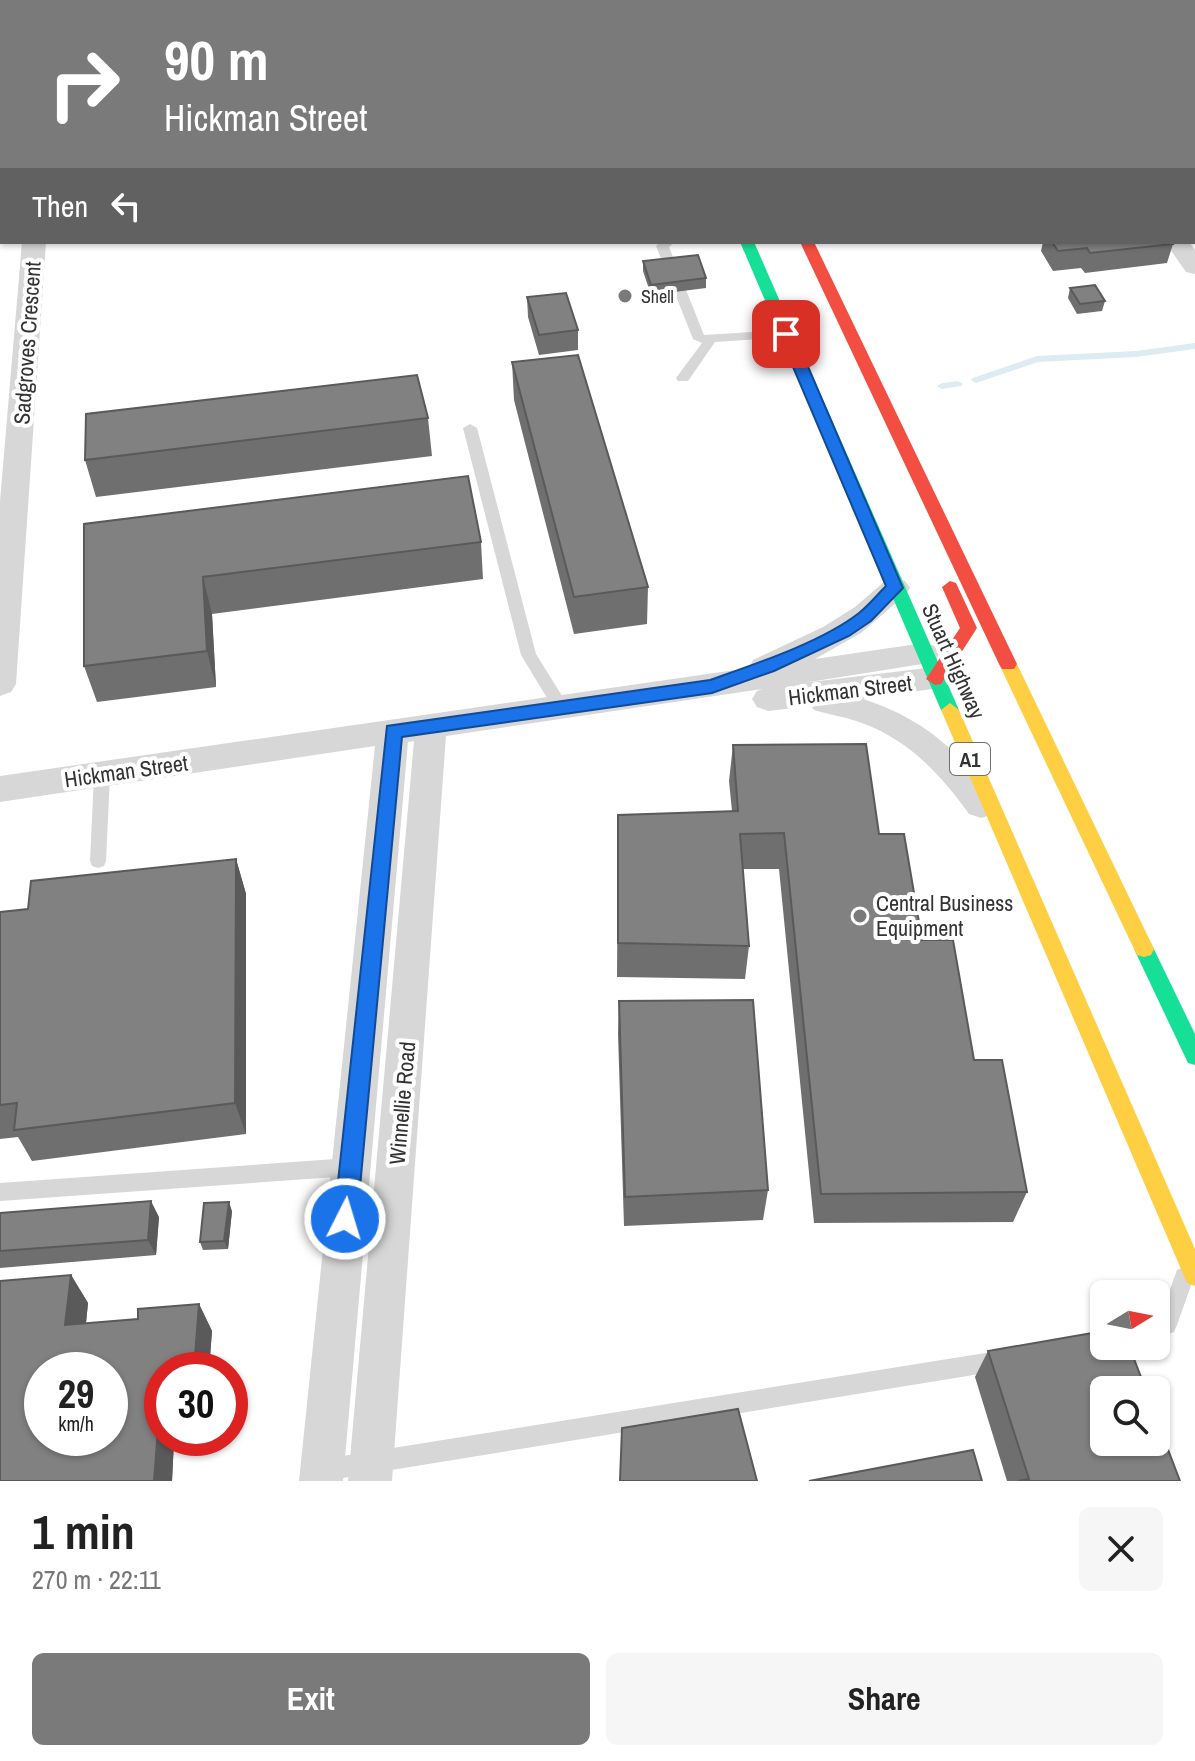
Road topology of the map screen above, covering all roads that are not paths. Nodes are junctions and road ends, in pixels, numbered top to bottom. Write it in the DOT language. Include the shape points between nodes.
graph roads {
  1 [pos="34,244"];
  2 [pos="666,244"];
  3 [pos="748,244"];
  4 [pos="791,244"];
  5 [pos="808,244"];
  6 [pos="1178,244"];
  7 [pos="1195,267"];
  8 [pos="817,299"];
  9 [pos="792,328"];
  10 [pos="711,339"];
  11 [pos="683,378"];
  12 [pos="872,379"];
  13 [pos="470,428"];
  14 [pos="895,588"];
  15 [pos="943,663"];
  16 [pos="998,679"];
  17 [pos="0,684"];
  18 [pos="712,687"];
  19 [pos="765,700"];
  20 [pos="561,707"];
  21 [pos="1035,721"];
  22 [pos="431,735"];
  23 [pos="392,740"];
  24 [pos="102,775"];
  25 [pos="0,789"];
  26 [pos="1010,847"];
  27 [pos="98,861"];
  28 [pos="1195,1056"];
  29 [pos="350,1167"];
  30 [pos="0,1192"];
  31 [pos="1192,1269"];
  32 [pos="1170,1318"];
  33 [pos="1026,1356"];
  34 [pos="371,1472"];
  35 [pos="322,1476"];
  1 -- 17 [label="street, Sadgroves Crescent"];
  2 -- 10 [label="lane" via="699,339"];
  3 -- 9 [label="highway, Stuart Highway / A1"];
  4 -- 8 [label="highway"];
  5 -- 12 [label="highway, Stuart Highway"];
  6 -- 7 [label="street"];
  9 -- 10 [label="lane"];
  9 -- 14 [label="highway, Stuart Highway / A1"];
  10 -- 11 [label="lane"];
  12 -- 15 [label="highway" via="867,407 969,628"];
  12 -- 21 [label="highway, Stuart Highway"];
  13 -- 20 [label="lane" via="516,614 538,674"];
  14 -- 15 [label="highway, Stuart Highway / A1"];
  14 -- 18 [label="street, Hickman Street" via="843,631"];
  15 -- 18 [label="street, Hickman Street"];
  15 -- 19 [label="street, Hickman Street"];
  15 -- 26 [label="highway, Stuart Highway / A1"];
  16 -- 21 [label="highway"];
  18 -- 20 [label="street, Hickman Street"];
  19 -- 22 [label="street, Hickman Street"];
  19 -- 26 [label="street, Hickman Street" via="846,706 912,731 959,776"];
  20 -- 22 [label="street, Hickman Street"];
  21 -- 28 [label="highway, Stuart Highway"];
  22 -- 23 [label="street, Hickman Street"];
  22 -- 34 [label="street, Winnellie Road"];
  23 -- 24 [label="street, Hickman Street"];
  23 -- 29 [label="street, Winnellie Road"];
  24 -- 25 [label="street, Hickman Street"];
  24 -- 27 [label="lane"];
  26 -- 31 [label="highway, Stuart Highway / A1"];
  29 -- 30 [label="lane"];
  29 -- 35 [label="street, Winnellie Road"];
  31 -- 32 [label="lane"];
  33 -- 34 [label="lane"];
  34 -- 35 [label="lane"];
}
